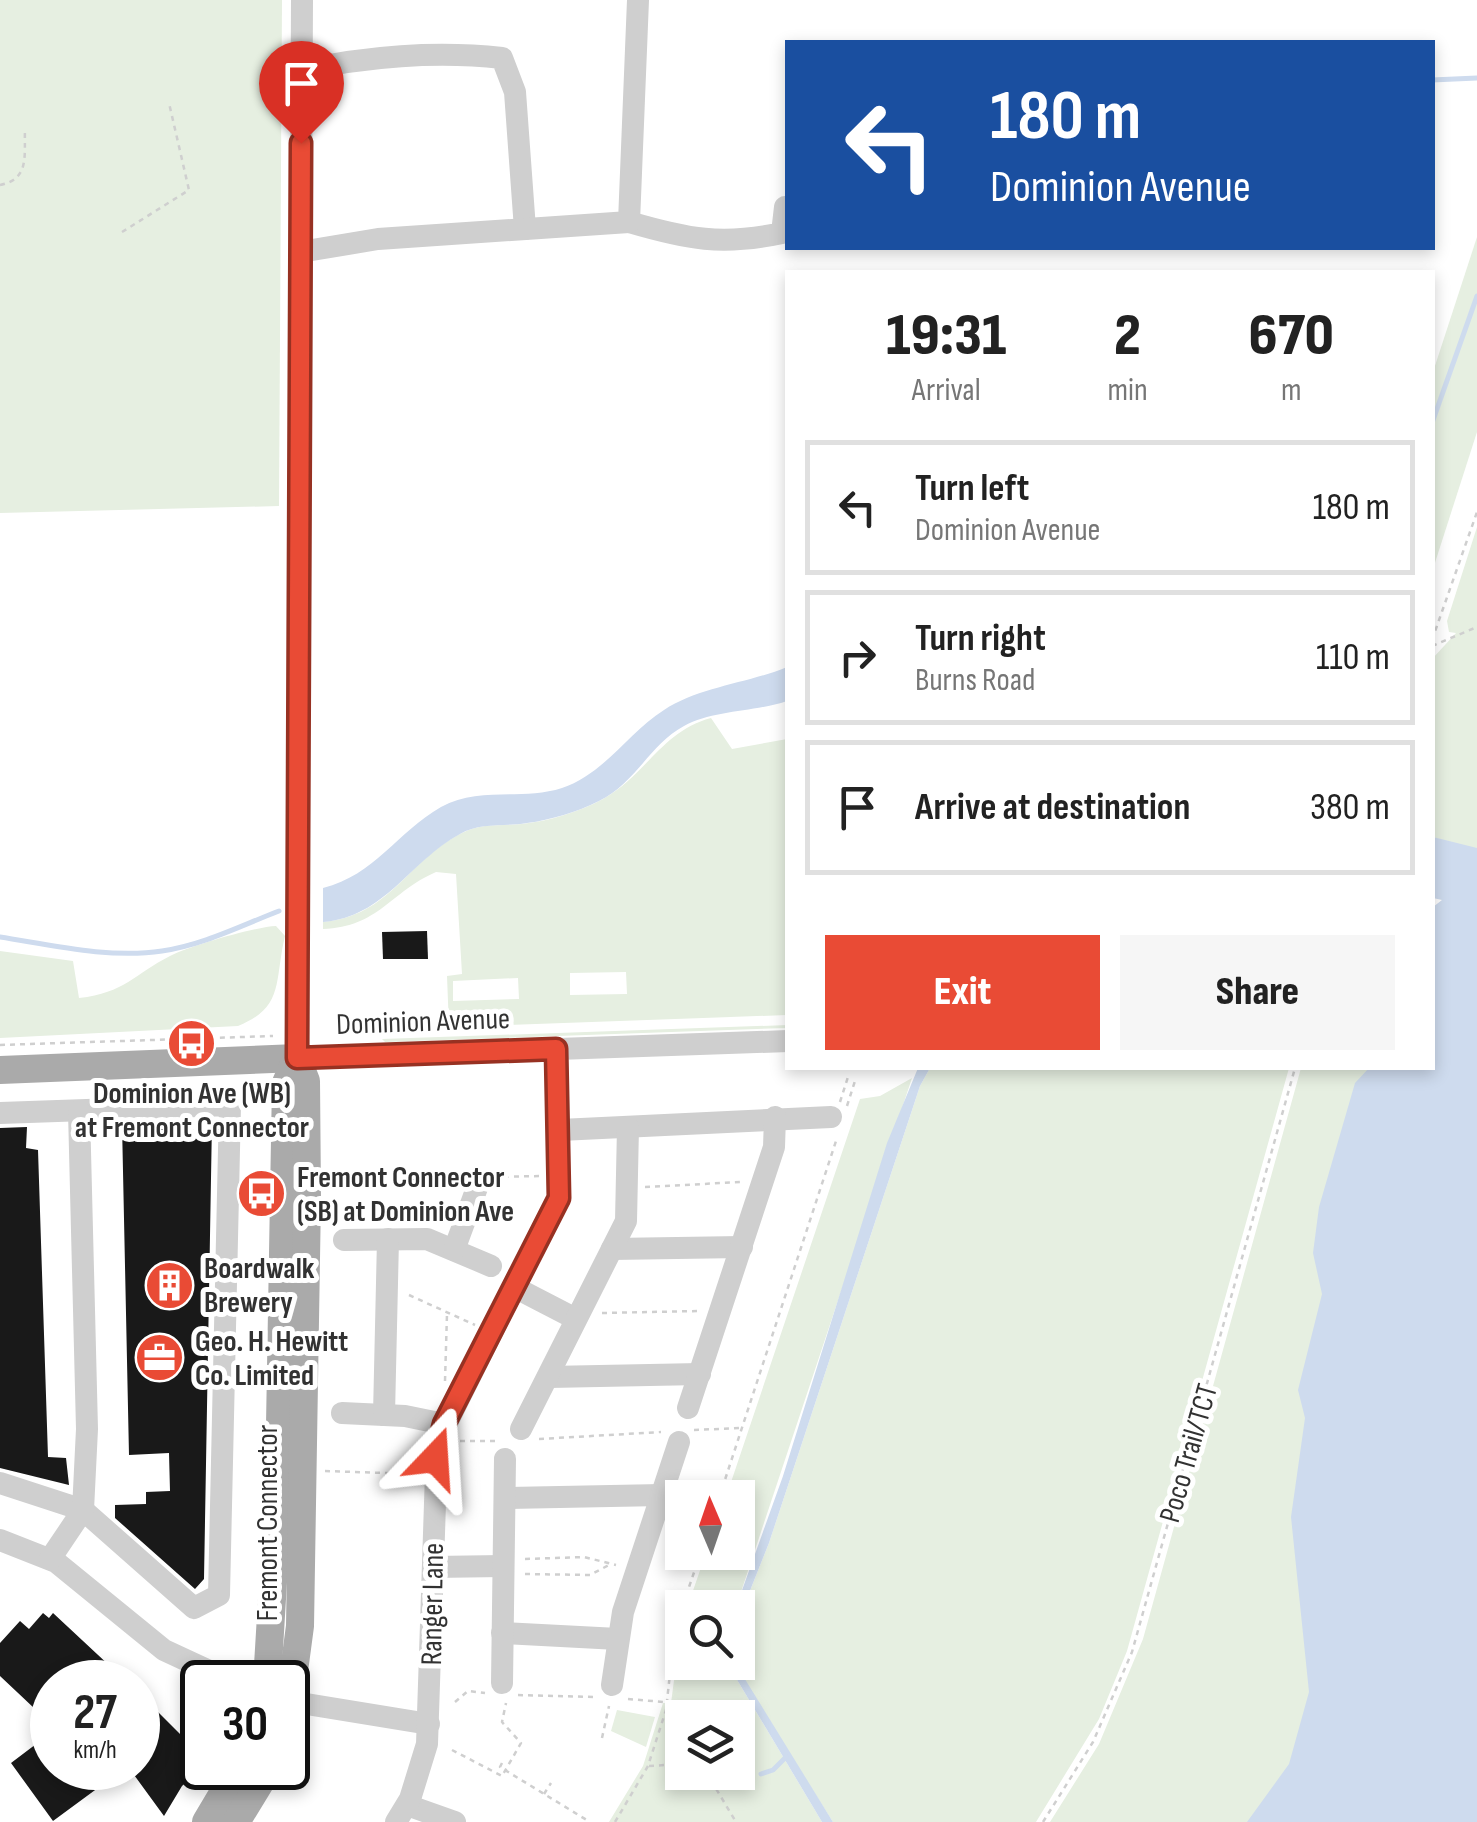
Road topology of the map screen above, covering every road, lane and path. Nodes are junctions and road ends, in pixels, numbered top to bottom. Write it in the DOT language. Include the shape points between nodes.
graph roads {
  1 [pos="302,0"];
  2 [pos="638,0"];
  3 [pos="301,70"];
  4 [pos="170,103"];
  5 [pos="25,129"];
  6 [pos="0,185"];
  7 [pos="785,207"];
  8 [pos="629,222"];
  9 [pos="525,229"];
  10 [pos="122,232"];
  11 [pos="300,252"];
  12 [pos="1477,512"];
  13 [pos="1477,627"];
  14 [pos="1435,634"];
  15 [pos="1435,642"];
  16 [pos="276,1036"];
  17 [pos="785,1041"];
  18 [pos="0,1045"];
  19 [pos="556,1049"];
  20 [pos="297,1058"];
  21 [pos="0,1070"];
  22 [pos="1294,1070"];
  23 [pos="848,1077"];
  24 [pos="855,1082"];
  25 [pos="845,1088"];
  26 [pos="79,1111"];
  27 [pos="0,1113"];
  28 [pos="840,1115"];
  29 [pos="775,1117"];
  30 [pos="628,1127"];
  31 [pos="560,1130"];
  32 [pos="544,1176"];
  33 [pos="476,1180"];
  34 [pos="328,1183"];
  35 [pos="630,1185"];
  36 [pos="762,1186"];
  37 [pos="388,1239"];
  38 [pos="344,1240"];
  39 [pos="742,1247"];
  40 [pos="612,1249"];
  41 [pos="454,1250"];
  42 [pos="491,1266"];
  43 [pos="516,1288"];
  44 [pos="387,1296"];
  45 [pos="447,1312"];
  46 [pos="578,1312"];
  47 [pos="718,1319"];
  48 [pos="476,1326"];
  49 [pos="700,1374"];
  50 [pos="549,1377"];
  51 [pos="446,1386"];
  52 [pos="688,1408"];
  53 [pos="342,1413"];
  54 [pos="384,1414"];
  55 [pos="743,1428"];
  56 [pos="448,1432"];
  57 [pos="675,1435"];
  58 [pos="514,1442"];
  59 [pos="319,1470"];
  60 [pos="417,1474"];
  61 [pos="725,1480"];
  62 [pos="0,1484"];
  63 [pos="662,1495"];
  64 [pos="504,1498"];
  65 [pos="83,1510"];
  66 [pos="0,1540"];
  67 [pos="50,1559"];
  68 [pos="611,1564"];
  69 [pos="433,1567"];
  70 [pos="504,1567"];
  71 [pos="637,1570"];
  72 [pos="695,1570"];
  73 [pos="502,1633"];
  74 [pos="618,1639"];
  75 [pos="186,1660"];
  76 [pos="268,1660"];
  77 [pos="295,1660"];
  78 [pos="495,1688"];
  79 [pos="613,1695"];
  80 [pos="666,1700"];
  81 [pos="455,1702"];
  82 [pos="665,1702"];
  83 [pos="310,1709"];
  84 [pos="665,1713"];
  85 [pos="429,1724"];
  86 [pos="602,1738"];
  87 [pos="452,1750"];
  88 [pos="502,1762"];
  89 [pos="665,1765"];
  90 [pos="648,1766"];
  91 [pos="506,1771"];
  92 [pos="551,1783"];
  93 [pos="225,1790"];
  94 [pos="256,1790"];
  95 [pos="717,1790"];
  96 [pos="544,1794"];
  97 [pos="402,1814"];
  98 [pos="206,1822"];
  99 [pos="236,1822"];
  100 [pos="455,1822"];
  101 [pos="590,1822"];
  102 [pos="615,1822"];
  103 [pos="736,1822"];
  104 [pos="1042,1822"];
  1 -- 3 [label="street"];
  2 -- 8 [label="street"];
  3 -- 9 [label="street" via="344,60 502,58 515,92"];
  3 -- 11 [label="street"];
  4 -- 10 [label="path" via="189,190"];
  5 -- 6 [label="path" via="22,175"];
  7 -- 8 [label="street" via="782,233 746,241 696,242"];
  8 -- 9 [label="street"];
  9 -- 11 [label="street" via="378,239"];
  11 -- 20 [label="street"];
  12 -- 14 [label="path"];
  13 -- 15 [label="path"];
  16 -- 18 [label="path"];
  17 -- 19 [label="street, Dominion Avenue"];
  19 -- 20 [label="street, Dominion Avenue"];
  19 -- 31 [label="street, Ranger Lane"];
  20 -- 21 [label="main road, Dominion Avenue"];
  20 -- 76 [label="main road, Fremont Connector" via="286,1083 280,1454"];
  20 -- 77 [label="main road, Fremont Connector" via="306,1081 307,1198"];
  22 -- 104 [label="path, Poco Trail/TCT" via="1132,1652 1093,1742"];
  23 -- 25 [label="path"];
  24 -- 28 [label="path"];
  26 -- 27 [label="street"];
  26 -- 65 [label="street"];
  26 -- 65 [label="street" via="230,1105 220,1595 194,1608"];
  28 -- 29 [label="street"];
  28 -- 55 [label="path"];
  29 -- 30 [label="street"];
  29 -- 36 [label="street"];
  30 -- 31 [label="street"];
  30 -- 35 [label="street"];
  31 -- 43 [label="street, Ranger Lane" via="559,1198"];
  32 -- 33 [label="path"];
  33 -- 34 [label="path"];
  33 -- 41 [label="street"];
  35 -- 36 [label="path"];
  35 -- 40 [label="street" via="628,1214"];
  36 -- 39 [label="street"];
  37 -- 38 [label="street"];
  37 -- 41 [label="street" via="427,1240"];
  37 -- 44 [label="street"];
  39 -- 40 [label="street"];
  39 -- 47 [label="street"];
  40 -- 46 [label="street"];
  41 -- 42 [label="street"];
  43 -- 46 [label="street"];
  43 -- 56 [label="street, Ranger Lane"];
  44 -- 45 [label="path" via="408,1295"];
  44 -- 54 [label="street"];
  45 -- 48 [label="path"];
  45 -- 51 [label="path"];
  46 -- 47 [label="path" via="701,1311"];
  46 -- 50 [label="street"];
  47 -- 49 [label="street"];
  49 -- 50 [label="street"];
  49 -- 52 [label="street"];
  50 -- 58 [label="street"];
  53 -- 54 [label="street"];
  54 -- 56 [label="street"];
  55 -- 57 [label="path"];
  55 -- 61 [label="path"];
  56 -- 58 [label="path"];
  56 -- 69 [label="street, Ranger Lane" via="435,1458"];
  57 -- 58 [label="path"];
  57 -- 63 [label="street"];
  58 -- 64 [label="street"];
  59 -- 60 [label="path"];
  62 -- 65 [label="street"];
  63 -- 64 [label="street"];
  63 -- 71 [label="street"];
  64 -- 70 [label="street"];
  65 -- 67 [label="street"];
  66 -- 67 [label="street"];
  67 -- 75 [label="street"];
  68 -- 70 [label="path" via="584,1557"];
  68 -- 70 [label="path" via="590,1576"];
  68 -- 71 [label="path"];
  69 -- 70 [label="street"];
  69 -- 85 [label="street, Ranger Lane"];
  70 -- 73 [label="street"];
  71 -- 74 [label="street"];
  72 -- 80 [label="path" via="676,1628"];
  73 -- 74 [label="street"];
  73 -- 78 [label="street"];
  74 -- 79 [label="street"];
  78 -- 81 [label="path" via="468,1691"];
  79 -- 82 [label="path"];
  79 -- 86 [label="path"];
  79 -- 91 [label="path" via="507,1695 502,1722 520,1743"];
  83 -- 85 [label="street"];
  84 -- 90 [label="path"];
  85 -- 97 [label="street, Ranger Lane" via="423,1763"];
  87 -- 91 [label="path" via="502,1776"];
  88 -- 91 [label="path"];
  89 -- 90 [label="path"];
  90 -- 102 [label="path"];
  91 -- 96 [label="path"];
  92 -- 96 [label="path"];
  93 -- 98 [label="main road"];
  94 -- 99 [label="main road"];
  95 -- 103 [label="path"];
  96 -- 101 [label="path"];
  97 -- 100 [label="street"];
}
